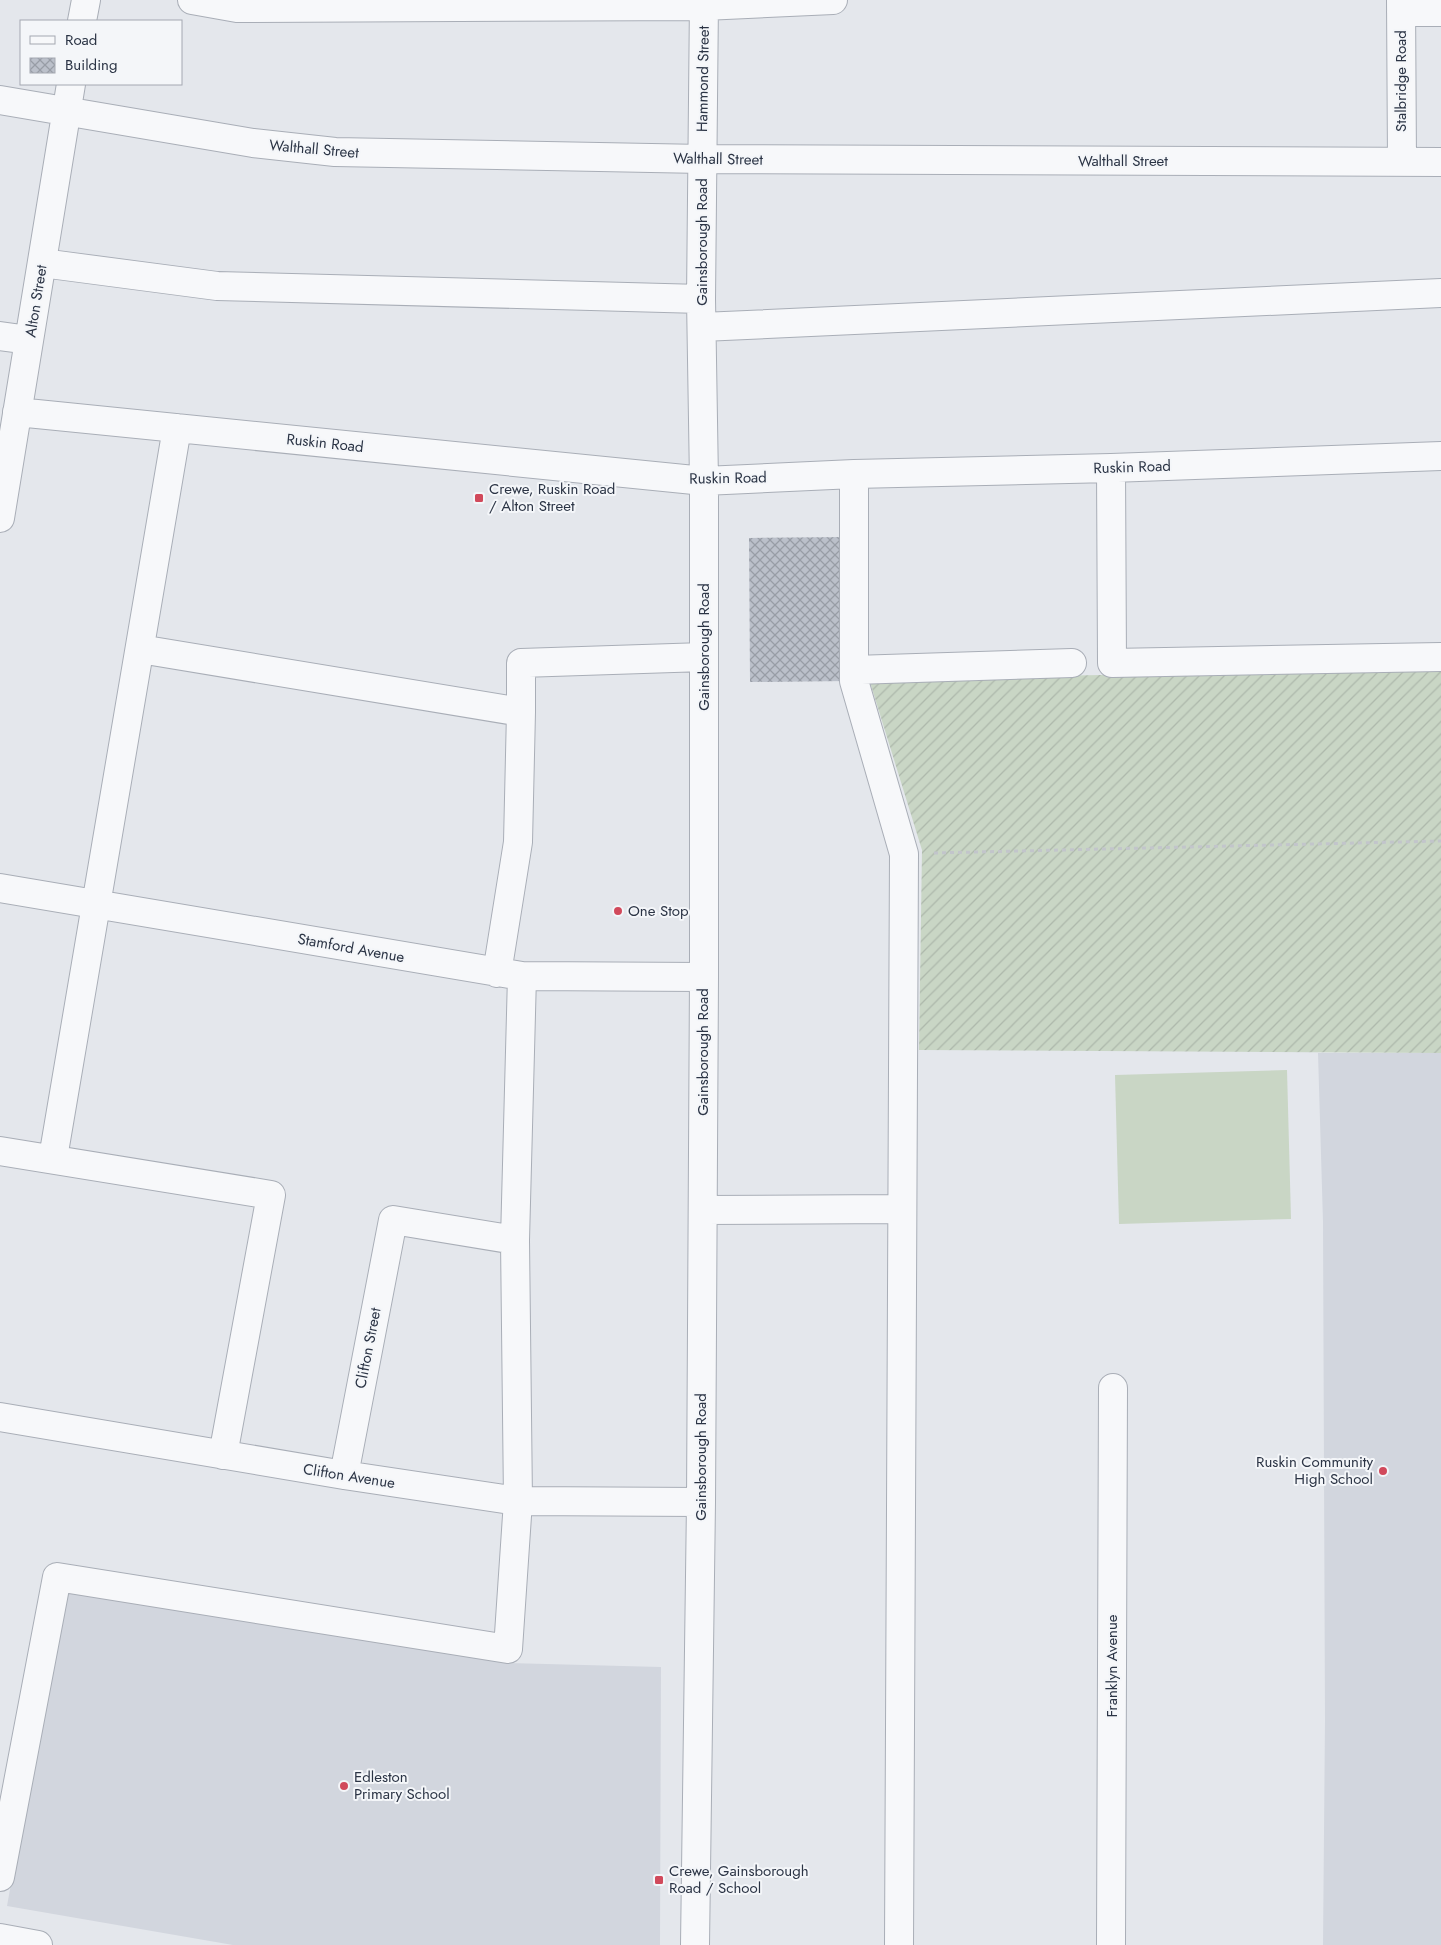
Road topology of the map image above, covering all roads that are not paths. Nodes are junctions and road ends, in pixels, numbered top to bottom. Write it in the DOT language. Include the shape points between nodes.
graph roads {
  1 [pos="86,0"];
  2 [pos="192,0"];
  3 [pos="833,0"];
  4 [pos="704,3"];
  5 [pos="1401,6"];
  6 [pos="1441,12"];
  7 [pos="82,20"];
  8 [pos="71,85"];
  9 [pos="0,100"];
  10 [pos="67,111"];
  11 [pos="703,159"];
  12 [pos="1402,162"];
  13 [pos="1441,162"];
  14 [pos="42,263"];
  15 [pos="1441,294"];
  16 [pos="701,299"];
  17 [pos="702,327"];
  18 [pos="0,336"];
  19 [pos="29,340"];
  20 [pos="17,412"];
  21 [pos="177,428"];
  22 [pos="1441,456"];
  23 [pos="1111,468"];
  24 [pos="854,474"];
  25 [pos="704,481"];
  26 [pos="0,518"];
  27 [pos="140,649"];
  28 [pos="704,657"];
  29 [pos="1441,657"];
  30 [pos="1072,663"];
  31 [pos="854,670"];
  32 [pos="521,712"];
  33 [pos="0,888"];
  34 [pos="97,905"];
  35 [pos="509,974"];
  36 [pos="704,977"];
  37 [pos="0,1150"];
  38 [pos="53,1158"];
  39 [pos="703,1210"];
  40 [pos="901,1210"];
  41 [pos="515,1240"];
  42 [pos="1113,1388"];
  43 [pos="0,1417"];
  44 [pos="223,1455"];
  45 [pos="344,1475"];
  46 [pos="518,1501"];
  47 [pos="701,1502"];
  48 [pos="0,1877"];
  49 [pos="0,1938"];
  50 [pos="38,1945"];
  51 [pos="695,1945"];
  52 [pos="899,1945"];
  53 [pos="1111,1945"];
  1 -- 7 [label="street"];
  2 -- 4 [label="street" via="237,8"];
  3 -- 4 [label="street"];
  4 -- 11 [label="street, Hammond Street"];
  5 -- 6 [label="street"];
  5 -- 12 [label="street, Stalbridge Road"];
  8 -- 10 [label="street, Alton Street"];
  9 -- 10 [label="street, Walthall Street"];
  10 -- 11 [label="street, Walthall Street" via="253,143 335,152"];
  10 -- 14 [label="street, Alton Street"];
  11 -- 12 [label="street, Walthall Street"];
  11 -- 16 [label="street, Gainsborough Road"];
  12 -- 13 [label="street, Walthall Street"];
  14 -- 16 [label="street" via="217,286"];
  14 -- 19 [label="street, Alton Street"];
  15 -- 17 [label="street"];
  16 -- 17 [label="street, Gainsborough Road"];
  17 -- 25 [label="street, Gainsborough Road"];
  18 -- 19 [label="street"];
  19 -- 20 [label="street, Alton Street"];
  20 -- 21 [label="street, Ruskin Road"];
  20 -- 26 [label="street, Alton Street"];
  21 -- 25 [label="street, Ruskin Road"];
  21 -- 27 [label="street"];
  22 -- 23 [label="street, Ruskin Road"];
  23 -- 24 [label="street, Ruskin Road"];
  23 -- 29 [label="street" via="1112,663"];
  24 -- 25 [label="street, Ruskin Road"];
  24 -- 31 [label="street"];
  25 -- 28 [label="street, Gainsborough Road"];
  27 -- 32 [label="street"];
  27 -- 34 [label="street"];
  28 -- 32 [label="street" via="520,663"];
  28 -- 36 [label="street, Gainsborough Road"];
  30 -- 31 [label="street"];
  31 -- 40 [label="street" via="854,681 904,854"];
  32 -- 35 [label="street" via="518,842"];
  33 -- 34 [label="street, Stamford Avenue"];
  34 -- 35 [label="street, Stamford Avenue"];
  34 -- 38 [label="street"];
  35 -- 36 [label="street, Stamford Avenue"];
  35 -- 41 [label="street"];
  36 -- 39 [label="street, Gainsborough Road"];
  37 -- 38 [label="street"];
  38 -- 44 [label="street" via="271,1195"];
  39 -- 40 [label="street"];
  39 -- 47 [label="street, Gainsborough Road"];
  40 -- 52 [label="street"];
  41 -- 45 [label="street, Clifton Street" via="393,1220"];
  41 -- 46 [label="street"];
  42 -- 53 [label="street, Franklyn Avenue"];
  43 -- 44 [label="street, Clifton Avenue"];
  44 -- 45 [label="street, Clifton Avenue"];
  45 -- 46 [label="street, Clifton Avenue"];
  46 -- 47 [label="street, Clifton Avenue"];
  46 -- 48 [label="street" via="508,1648 58,1577"];
  47 -- 51 [label="street, Gainsborough Road"];
  49 -- 50 [label="street"];
}
